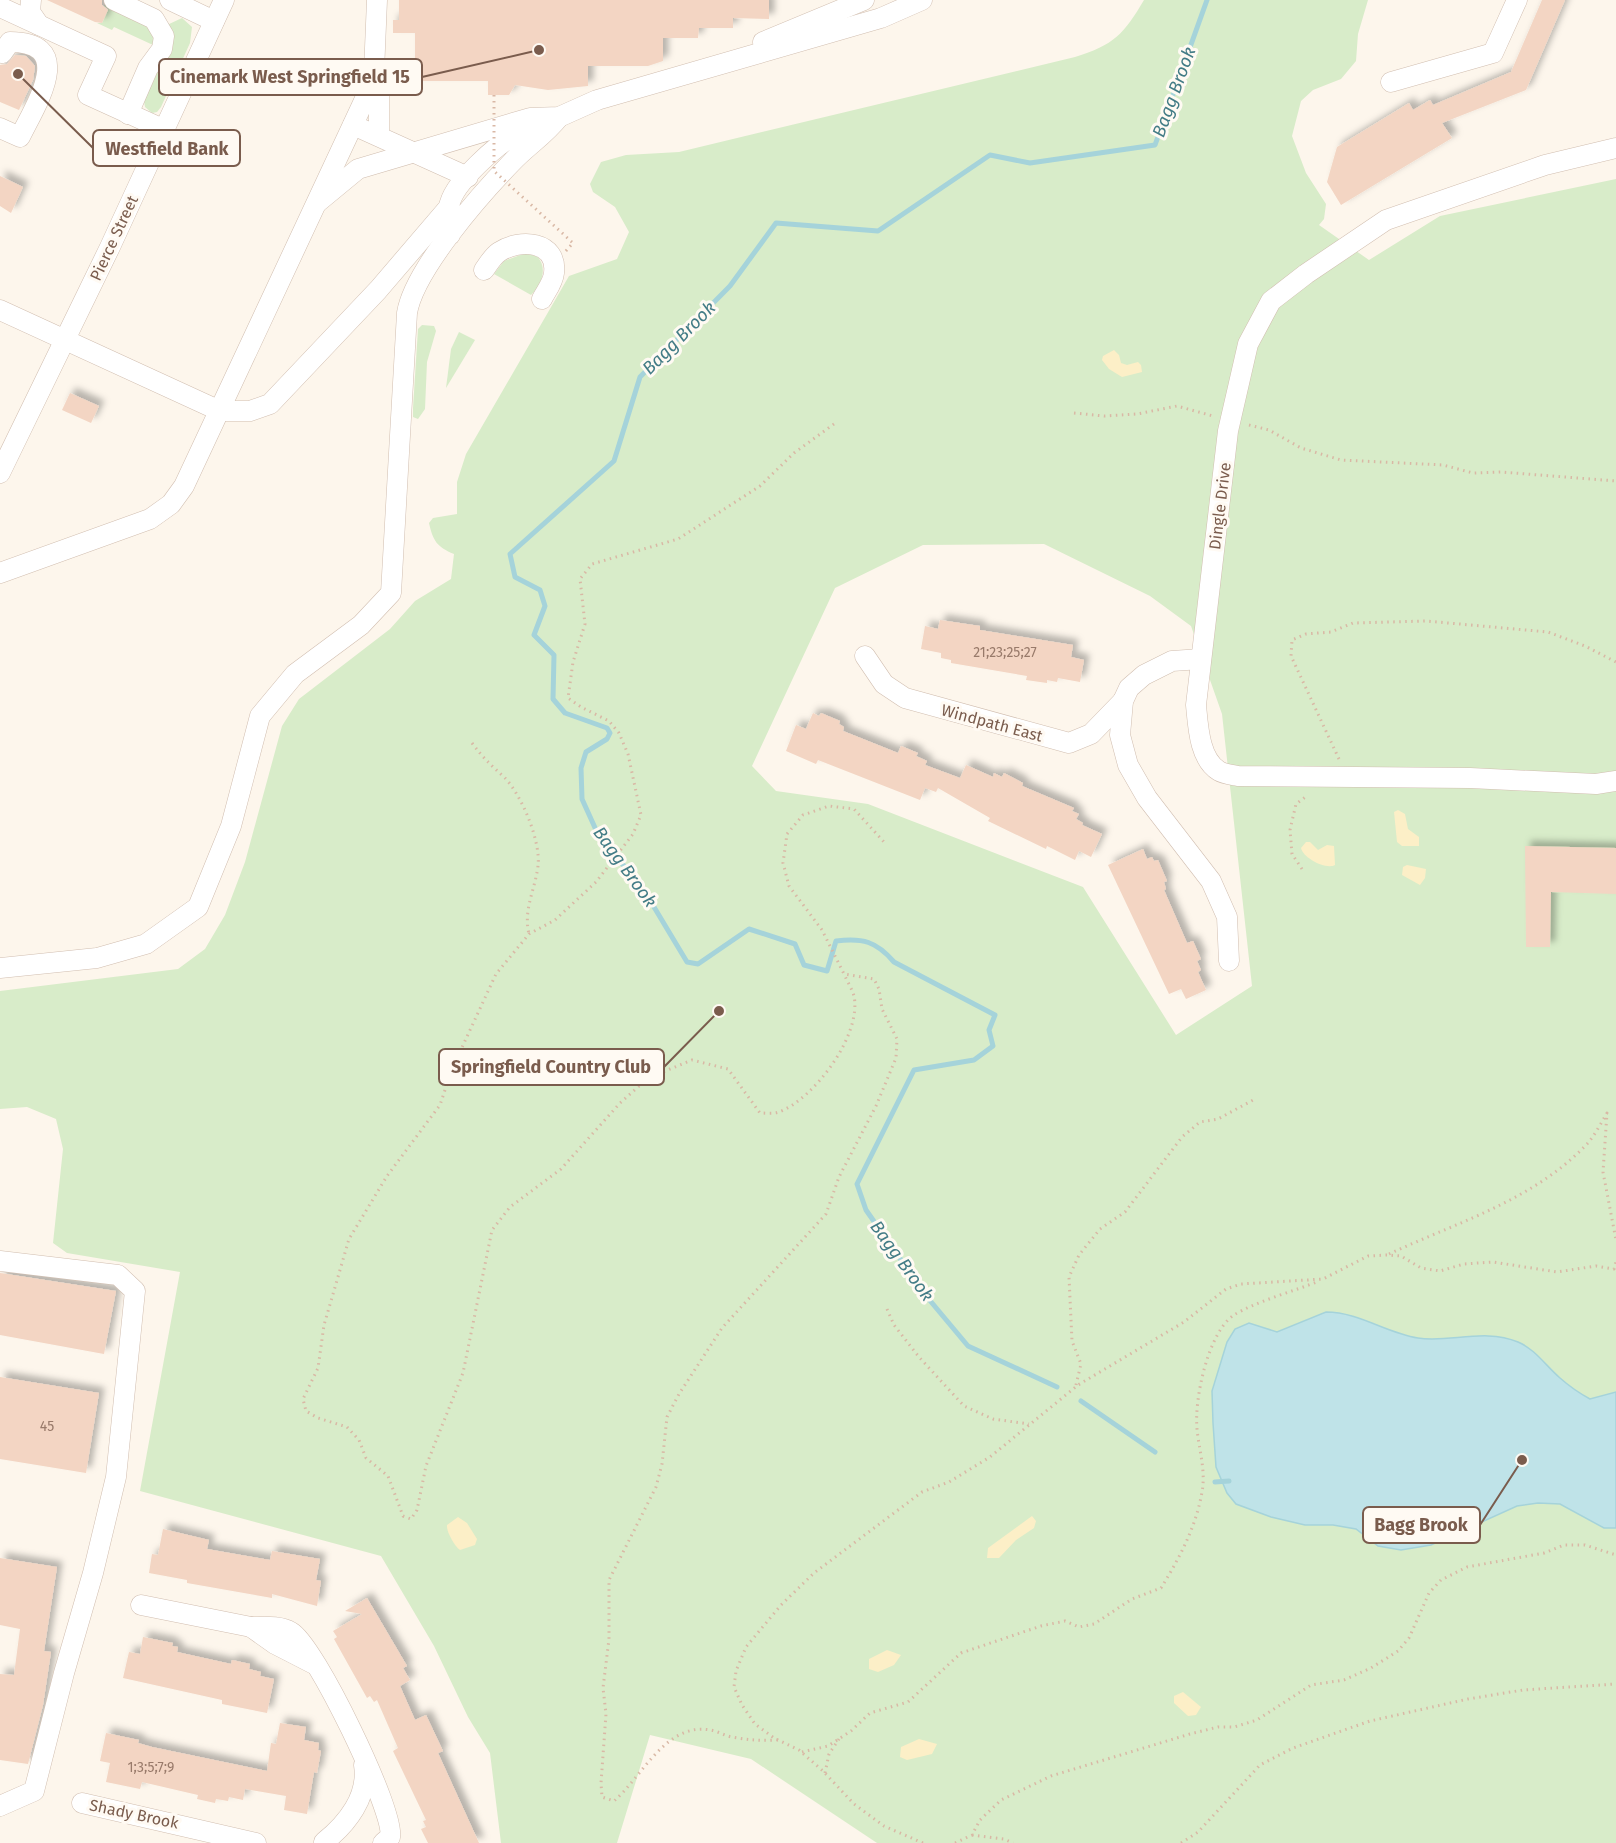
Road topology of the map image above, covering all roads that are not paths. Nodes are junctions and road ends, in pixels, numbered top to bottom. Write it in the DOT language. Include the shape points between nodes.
graph roads {
  1 [pos="31,0"];
  2 [pos="114,0"];
  3 [pos="170,0"];
  4 [pos="224,0"];
  5 [pos="377,0"];
  6 [pos="864,0"];
  7 [pos="922,0"];
  8 [pos="1517,0"];
  9 [pos="0,8"];
  10 [pos="822,17"];
  11 [pos="214,21"];
  12 [pos="39,26"];
  13 [pos="2,53"];
  14 [pos="374,72"];
  15 [pos="1391,82"];
  16 [pos="128,114"];
  17 [pos="559,117"];
  18 [pos="353,125"];
  19 [pos="0,128"];
  20 [pos="165,130"];
  21 [pos="379,136"];
  22 [pos="1616,148"];
  23 [pos="413,152"];
  24 [pos="468,177"];
  25 [pos="314,205"];
  26 [pos="449,207"];
  27 [pos="450,235"];
  28 [pos="484,270"];
  29 [pos="542,299"];
  30 [pos="0,310"];
  31 [pos="65,340"];
  32 [pos="220,411"];
  33 [pos="0,473"];
  34 [pos="0,573"];
  35 [pos="865,656"];
  36 [pos="1201,659"];
  37 [pos="1123,701"];
  38 [pos="1616,781"];
  39 [pos="1229,961"];
  40 [pos="0,968"];
  41 [pos="0,1261"];
  42 [pos="141,1605"];
  43 [pos="362,1753"];
  44 [pos="82,1803"];
  45 [pos="0,1806"];
  46 [pos="256,1843"];
  47 [pos="324,1843"];
  48 [pos="383,1843"];
  1 -- 12 [label="street" via="30,12"];
  2 -- 16 [label="street" via="154,20 162,32 162,49 148,68"];
  3 -- 11 [label="street"];
  4 -- 11 [label="street, Pierce Street"];
  5 -- 14 [label="street"];
  6 -- 10 [label="street"];
  7 -- 10 [label="street" via="881,18"];
  8 -- 15 [label="street" via="1493,53"];
  9 -- 12 [label="street"];
  10 -- 17 [label="street" via="700,69 597,100"];
  11 -- 20 [label="street, Pierce Street"];
  12 -- 16 [label="street" via="106,56 88,95"];
  13 -- 19 [label="street" via="10,42 22,42 44,56 49,68 46,85 20,137"];
  14 -- 18 [label="street"];
  14 -- 21 [label="street" via="379,86"];
  16 -- 20 [label="street"];
  17 -- 23 [label="street" via="530,118"];
  17 -- 24 [label="street" via="521,130 501,143"];
  17 -- 27 [label="street" via="513,162"];
  18 -- 21 [label="street"];
  18 -- 25 [label="street"];
  20 -- 31 [label="street, Pierce Street"];
  21 -- 23 [label="street"];
  22 -- 36 [label="street, Dingle Drive" via="1545,165 1386,220 1271,301 1248,344 1230,420"];
  23 -- 24 [label="street"];
  23 -- 25 [label="street" via="358,169"];
  24 -- 26 [label="street"];
  25 -- 32 [label="street"];
  26 -- 27 [label="street"];
  26 -- 32 [label="street" via="378,290 270,404 250,411"];
  27 -- 40 [label="street" via="417,280 408,306 391,593 361,625 295,674 260,716 231,826 198,907 146,944 97,958"];
  28 -- 29 [label="street" via="508,247 543,247 554,267"];
  30 -- 31 [label="street"];
  31 -- 32 [label="street"];
  31 -- 33 [label="street, Pierce Street"];
  32 -- 34 [label="street" via="184,486 160,513"];
  35 -- 37 [label="street, Windpath East" via="884,684 904,698 1069,743 1091,734"];
  36 -- 37 [label="street, Windpath East" via="1172,661 1144,675 1129,688"];
  36 -- 38 [label="street, Dingle Drive" via="1196,705 1198,732 1204,752 1218,771 1238,776 1470,778 1596,784"];
  37 -- 39 [label="street" via="1120,735 1128,765 1147,798 1211,881 1227,917"];
  41 -- 45 [label="street" via="118,1275 135,1291 116,1478 93,1573 34,1791"];
  42 -- 43 [label="street" via="291,1632 304,1644"];
  43 -- 47 [label="street" via="365,1780 357,1803"];
  43 -- 48 [label="street" via="390,1820 390,1836"];
  44 -- 46 [label="street, Shady Brook"];
}
